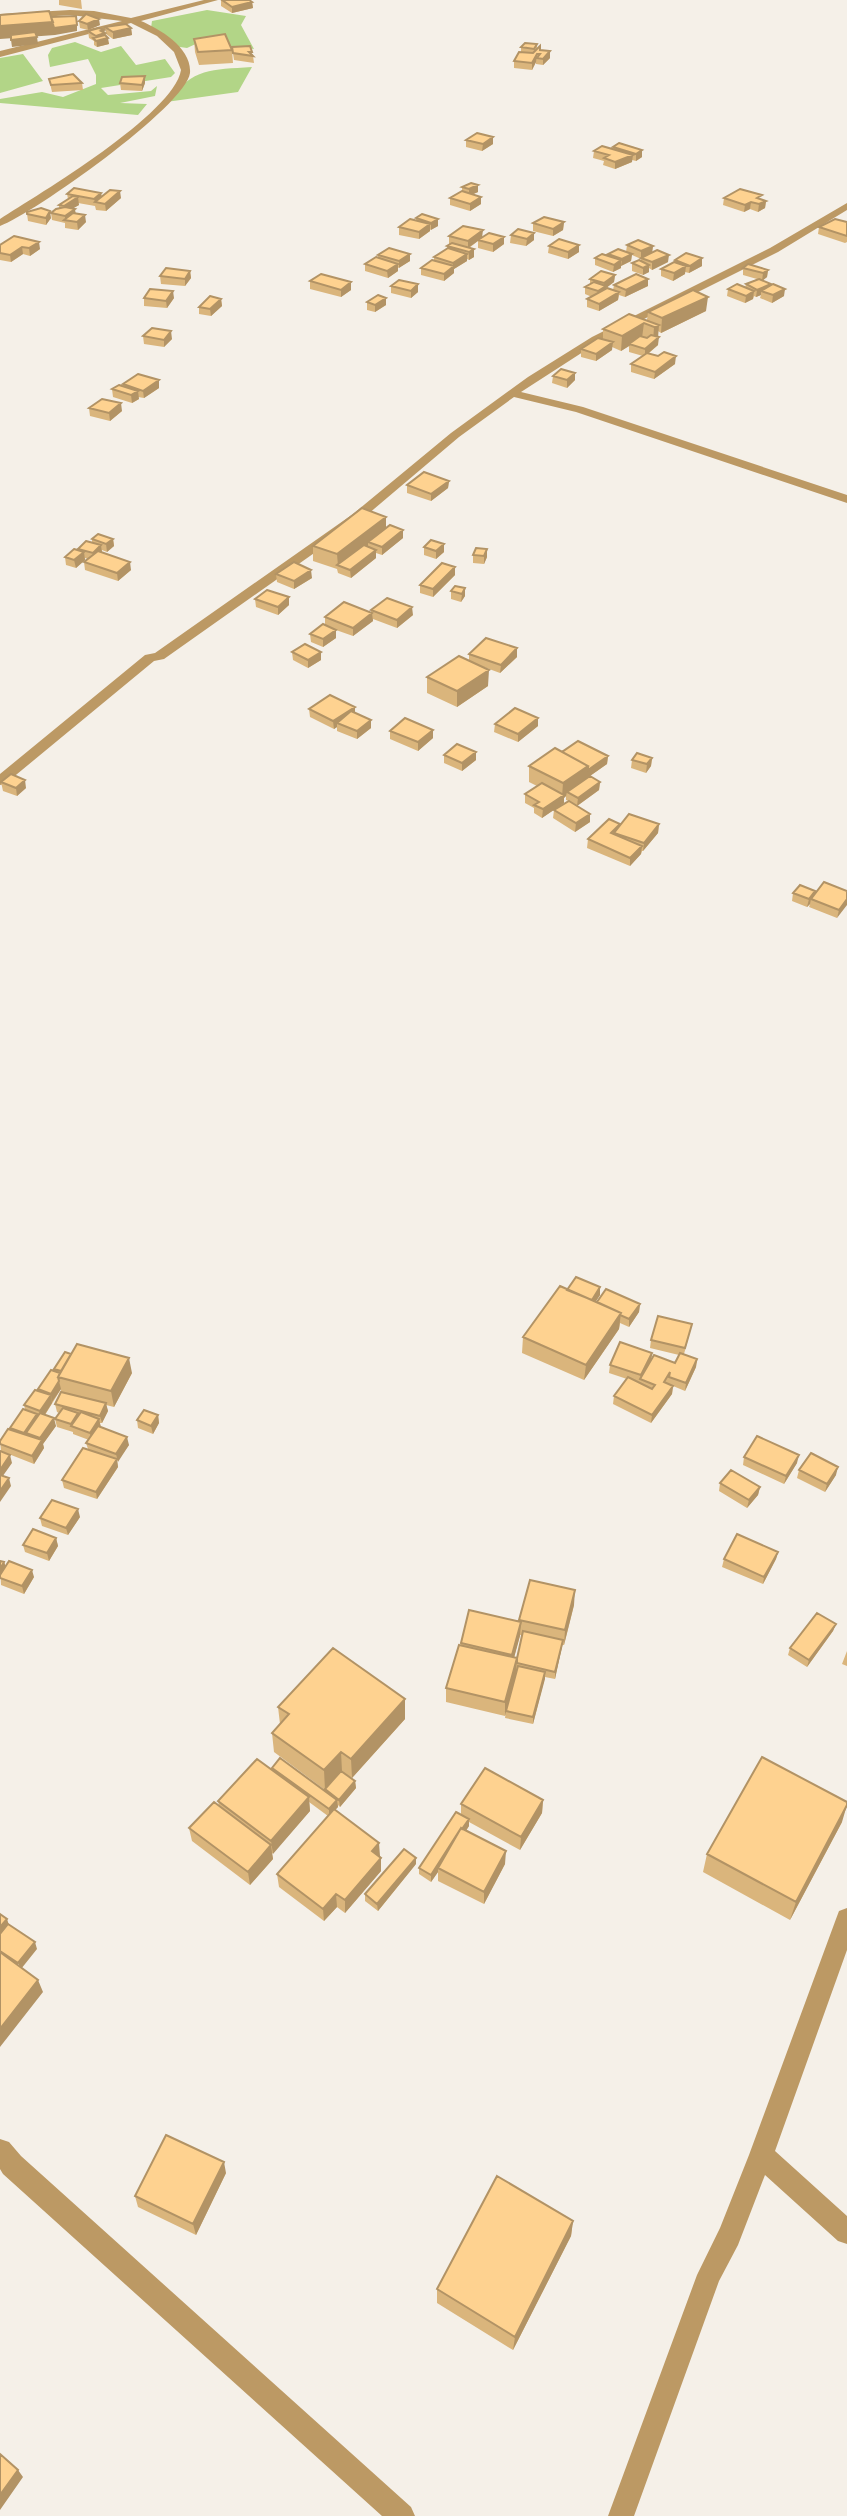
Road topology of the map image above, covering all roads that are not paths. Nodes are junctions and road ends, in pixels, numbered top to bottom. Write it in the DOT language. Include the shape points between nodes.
graph roads {
  1 [pos="214,0"];
  2 [pos="0,18"];
  3 [pos="132,21"];
  4 [pos="0,54"];
  5 [pos="847,206"];
  6 [pos="0,223"];
  7 [pos="514,394"];
  8 [pos="847,499"];
  9 [pos="0,781"];
  10 [pos="847,1919"];
  11 [pos="0,2151"];
  12 [pos="761,2155"];
  13 [pos="847,2232"];
  14 [pos="402,2516"];
  15 [pos="621,2516"];
  1 -- 3 [label="street"];
  2 -- 3 [label="street" via="93,14"];
  3 -- 4 [label="street"];
  3 -- 6 [label="street" via="161,34 183,59 187,73 181,85 150,118 87,167"];
  5 -- 7 [label="street" via="774,250 596,339"];
  7 -- 8 [label="street" via="579,409"];
  7 -- 9 [label="street" via="455,435 357,517 150,658"];
  10 -- 12 [label="street"];
  11 -- 14 [label="street"];
  12 -- 13 [label="street"];
  12 -- 15 [label="street" via="709,2275"];
}
